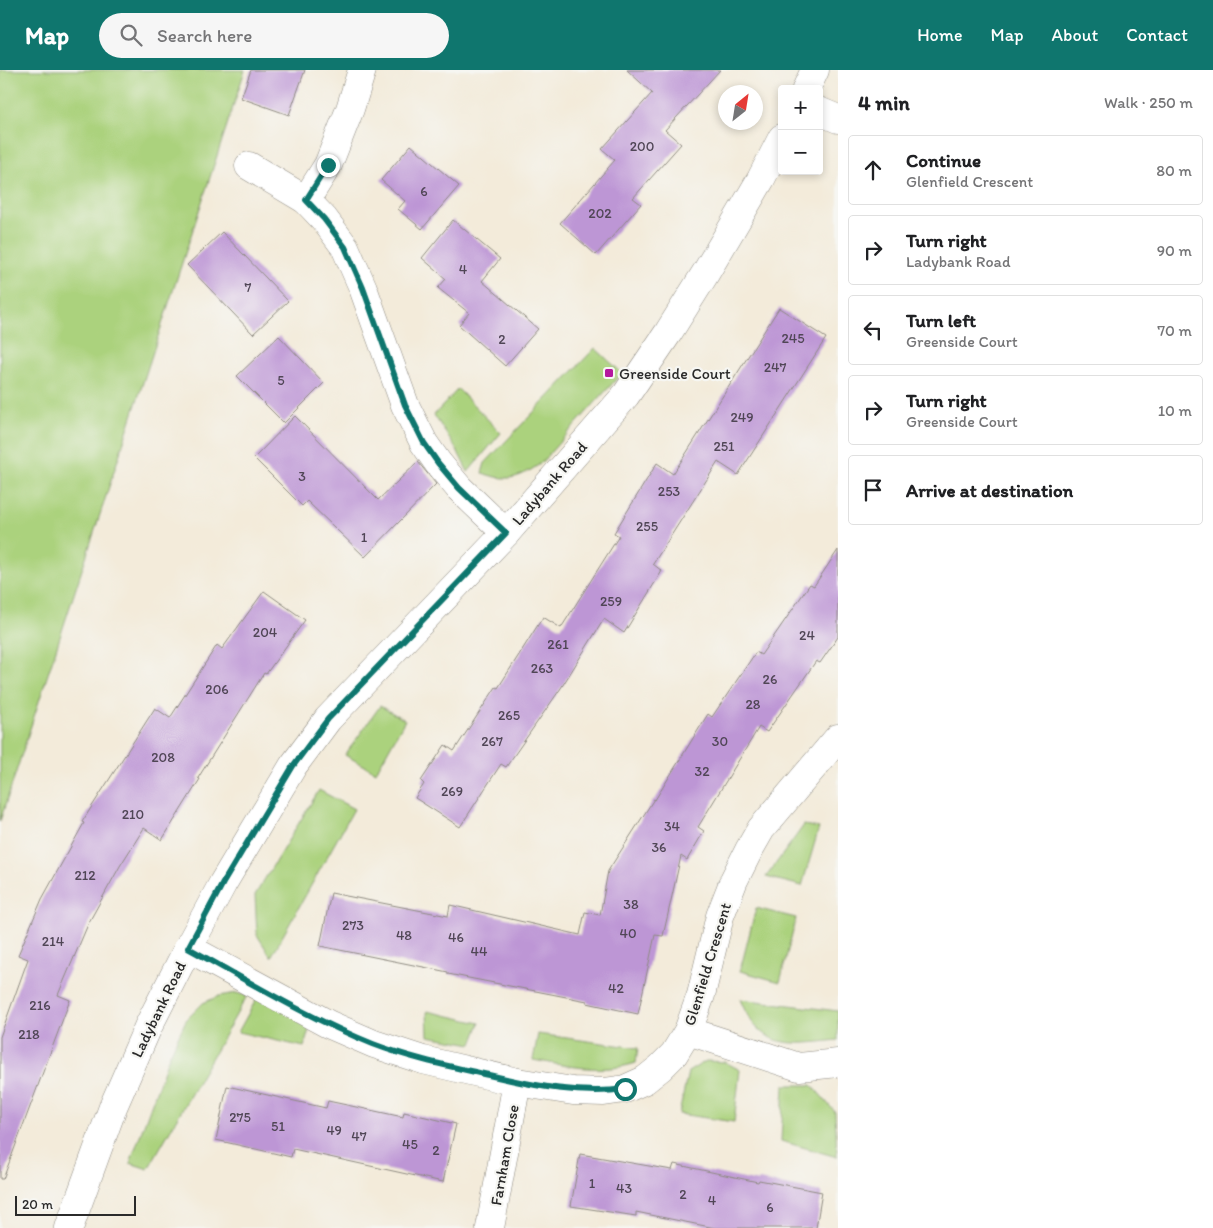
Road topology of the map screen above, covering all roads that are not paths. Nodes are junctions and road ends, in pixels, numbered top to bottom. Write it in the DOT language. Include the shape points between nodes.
graph roads {
  1 [pos="362,70"];
  2 [pos="815,70"];
  3 [pos="808,85"];
  4 [pos="823,113"];
  5 [pos="838,119"];
  6 [pos="778,146"];
  7 [pos="249,166"];
  8 [pos="306,200"];
  9 [pos="506,533"];
  10 [pos="838,738"];
  11 [pos="188,948"];
  12 [pos="688,1031"];
  13 [pos="838,1063"];
  14 [pos="517,1082"];
  15 [pos="69,1228"];
  16 [pos="490,1228"];
  1 -- 8 [label="street" via="328,165"];
  2 -- 3 [label="street"];
  4 -- 5 [label="street"];
  6 -- 9 [label="street, Ladybank Road" via="705,274 626,395"];
  7 -- 8 [label="street"];
  8 -- 9 [label="street" via="345,247 405,405 424,443 459,488"];
  9 -- 11 [label="street, Ladybank Road" via="328,719 288,774"];
  10 -- 12 [label="street, Glenfield Crescent" via="761,829 748,850 720,916 701,995"];
  11 -- 14 [label="street, Glenfield Crescent" via="328,1024 374,1044 423,1060"];
  11 -- 15 [label="street, Ladybank Road" via="113,1107"];
  12 -- 13 [label="street" via="799,1068"];
  12 -- 14 [label="street, Glenfield Crescent" via="674,1054 660,1068 645,1080 625,1089 573,1091"];
  14 -- 16 [label="street, Farnham Close"];
}
